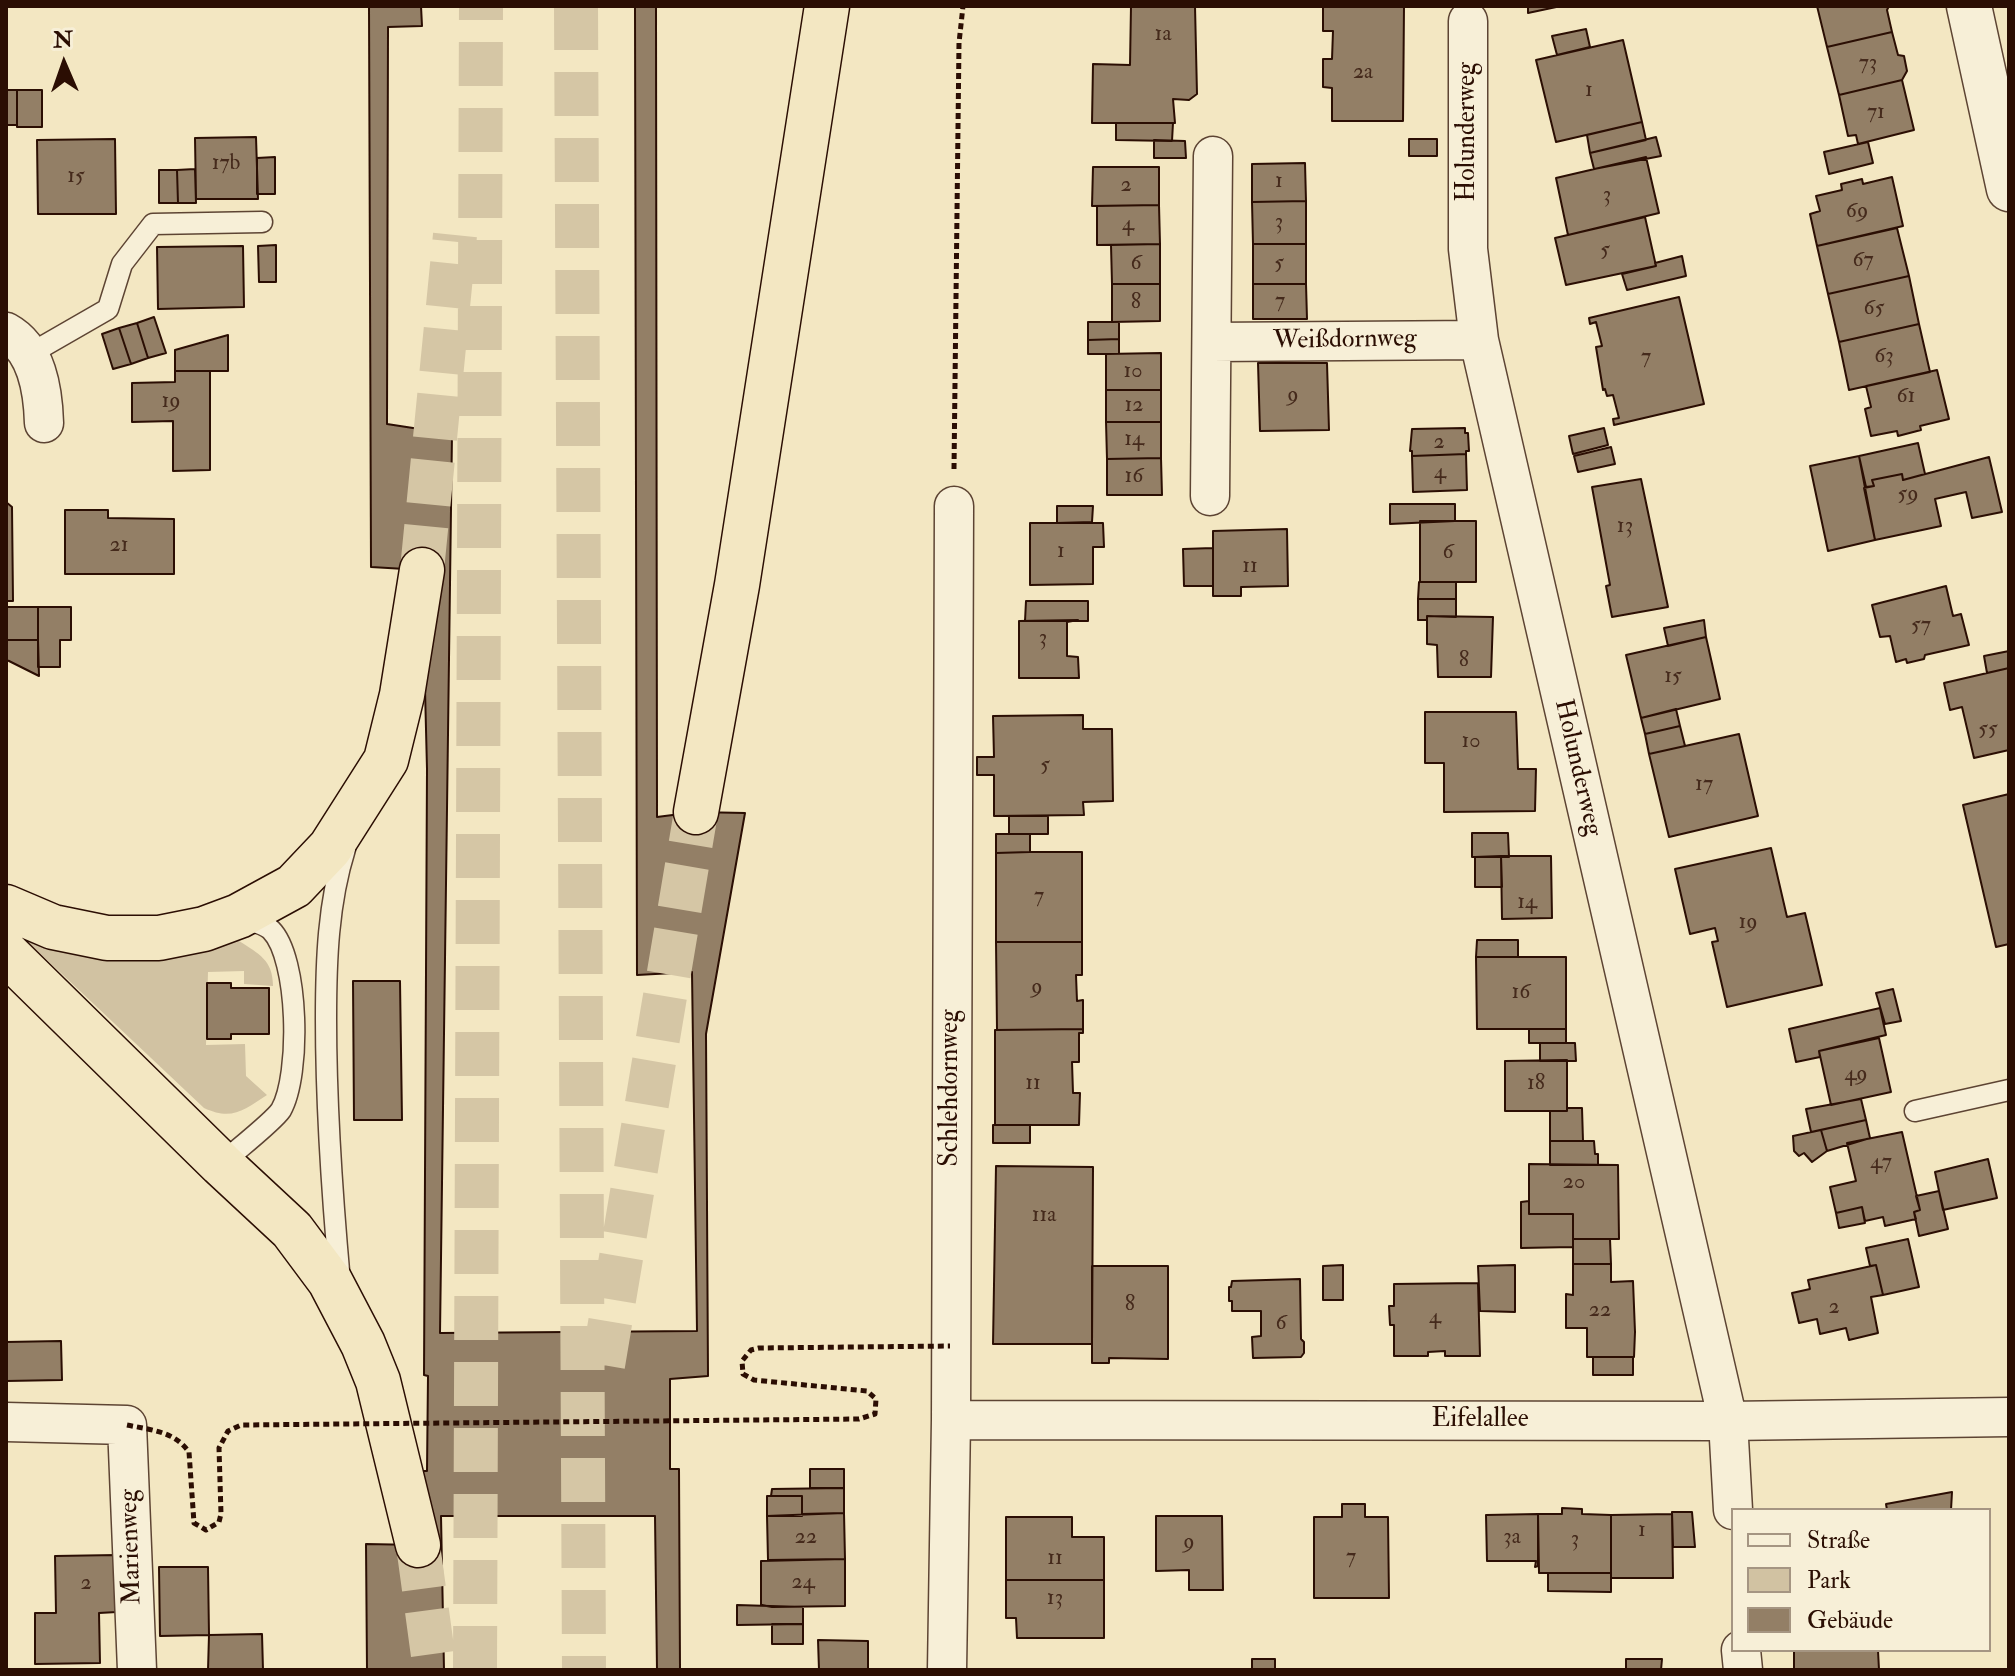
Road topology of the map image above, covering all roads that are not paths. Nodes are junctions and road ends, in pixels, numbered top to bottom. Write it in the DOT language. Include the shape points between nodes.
graph roads {
  1 [pos="827,6"];
  2 [pos="1969,6"];
  3 [pos="1468,21"];
  4 [pos="1213,156"];
  5 [pos="2009,189"];
  6 [pos="262,222"];
  7 [pos="1479,340"];
  8 [pos="1212,342"];
  9 [pos="17,344"];
  10 [pos="44,423"];
  11 [pos="1210,496"];
  12 [pos="954,506"];
  13 [pos="422,570"];
  14 [pos="358,806"];
  15 [pos="696,812"];
  16 [pos="6,907"];
  17 [pos="239,916"];
  18 [pos="6,953"];
  19 [pos="2009,1090"];
  20 [pos="1915,1111"];
  21 [pos="221,1164"];
  22 [pos="343,1305"];
  23 [pos="2009,1417"];
  24 [pos="951,1420"];
  25 [pos="1728,1421"];
  26 [pos="6,1422"];
  27 [pos="1733,1508"];
  28 [pos="418,1545"];
  29 [pos="137,1670"];
  30 [pos="947,1670"];
  1 -- 15 [label="highway" via="737,585"];
  2 -- 5 [label="street"];
  3 -- 7 [label="street, Holunderweg" via="1468,249"];
  4 -- 8 [label="street"];
  6 -- 9 [label="lane" via="153,224 122,264 108,309"];
  7 -- 8 [label="street, Weißdornweg"];
  7 -- 25 [label="street, Holunderweg"];
  8 -- 11 [label="street"];
  9 -- 10 [label="street" via="38,378"];
  12 -- 24 [label="street, Schlehdornweg"];
  13 -- 14 [label="highway" via="386,760"];
  14 -- 17 [label="highway" via="330,848 294,886"];
  14 -- 22 [label="lane" via="336,878 326,962 326,1096"];
  16 -- 17 [label="highway" via="53,927 107,938 159,938"];
  17 -- 21 [label="lane" via="270,929 289,962 295,1047 280,1111"];
  18 -- 21 [label="highway"];
  19 -- 20 [label="lane"];
  21 -- 22 [label="highway" via="292,1230"];
  22 -- 28 [label="highway" via="378,1381"];
  23 -- 25 [label="street, Eifelallee"];
  24 -- 25 [label="street, Eifelallee"];
  24 -- 30 [label="street, Schlehdornweg"];
  25 -- 27 [label="street, Holunderweg"];
  26 -- 29 [label="street, Marienweg" via="127,1425"];
}
